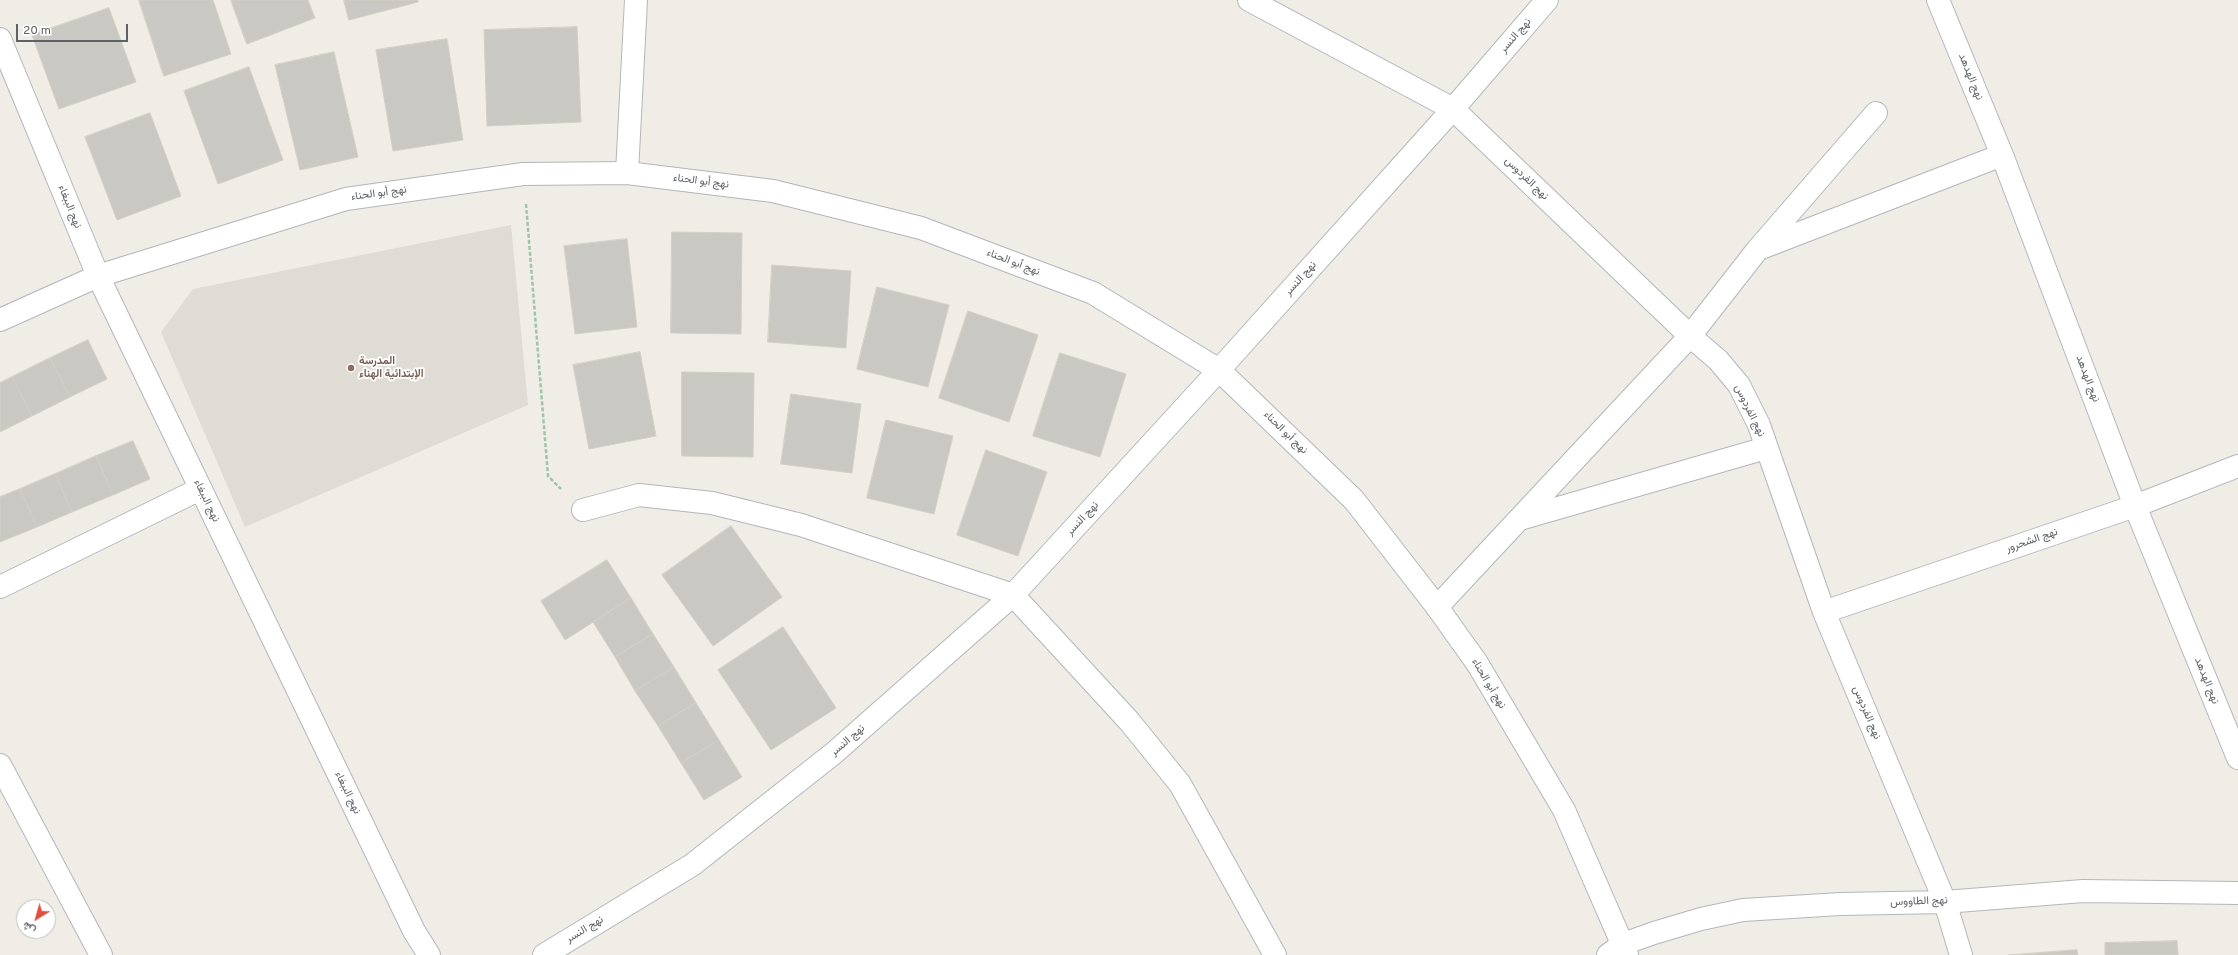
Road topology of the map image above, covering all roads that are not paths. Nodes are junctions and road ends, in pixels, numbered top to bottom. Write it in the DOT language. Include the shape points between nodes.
graph roads {
  1 [pos="636,0"];
  2 [pos="1249,0"];
  3 [pos="1547,0"];
  4 [pos="1938,0"];
  5 [pos="0,39"];
  6 [pos="1453,109"];
  7 [pos="1876,113"];
  8 [pos="2002,155"];
  9 [pos="627,173"];
  10 [pos="1758,249"];
  11 [pos="98,276"];
  12 [pos="0,320"];
  13 [pos="1690,336"];
  14 [pos="1219,370"];
  15 [pos="1766,448"];
  16 [pos="2238,466"];
  17 [pos="200,489"];
  18 [pos="2135,506"];
  19 [pos="583,510"];
  20 [pos="1520,519"];
  21 [pos="0,587"];
  22 [pos="1013,595"];
  23 [pos="1437,607"];
  24 [pos="1824,612"];
  25 [pos="2238,758"];
  26 [pos="0,765"];
  27 [pos="2238,893"];
  28 [pos="1945,902"];
  29 [pos="1619,951"];
  30 [pos="101,955"];
  31 [pos="429,955"];
  32 [pos="544,955"];
  33 [pos="1275,955"];
  34 [pos="1961,955"];
  1 -- 9 [label="street"];
  2 -- 6 [label="street, نهج الفردوس"];
  3 -- 6 [label="street, نهج النسر"];
  4 -- 8 [label="street, نهج الهدهد"];
  5 -- 11 [label="street, نهج الببغاء"];
  6 -- 13 [label="street, نهج الفردوس"];
  6 -- 14 [label="street, نهج النسر"];
  7 -- 10 [label="street"];
  8 -- 10 [label="street"];
  8 -- 18 [label="street, نهج الهدهد"];
  9 -- 11 [label="street, نهج أبو الحناء" via="523,174 346,199"];
  9 -- 14 [label="street, نهج أبو الحناء" via="773,191 921,228 1093,293"];
  10 -- 13 [label="street"];
  11 -- 12 [label="street, نهج أبو الحناء"];
  11 -- 17 [label="street, نهج الببغاء"];
  13 -- 15 [label="street, نهج الفردوس" via="1718,360 1738,385 1759,425"];
  13 -- 20 [label="street"];
  14 -- 22 [label="street, نهج النسر"];
  14 -- 23 [label="street, نهج أبو الحناء" via="1354,500"];
  15 -- 20 [label="street"];
  15 -- 24 [label="street, نهج الفردوس"];
  16 -- 18 [label="street, نهج الشحرور"];
  17 -- 21 [label="street"];
  17 -- 31 [label="street, نهج الببغاء" via="414,931"];
  18 -- 24 [label="street, نهج الشحرور"];
  18 -- 25 [label="street, نهج الهدهد"];
  19 -- 22 [label="street" via="639,495 712,503 801,525"];
  20 -- 23 [label="street"];
  22 -- 32 [label="street, نهج النسر" via="834,753 692,864"];
  22 -- 33 [label="street" via="1129,721 1180,784"];
  23 -- 29 [label="street, نهج أبو الحناء" via="1477,664 1564,810"];
  24 -- 28 [label="street, نهج الفردوس"];
  26 -- 30 [label="street"];
  27 -- 28 [label="street, نهج الطاووس" via="2083,892"];
  28 -- 29 [label="street, نهج الطاووس" via="1840,904 1743,910 1701,918"];
  28 -- 34 [label="street, نهج الفردوس"];
}
